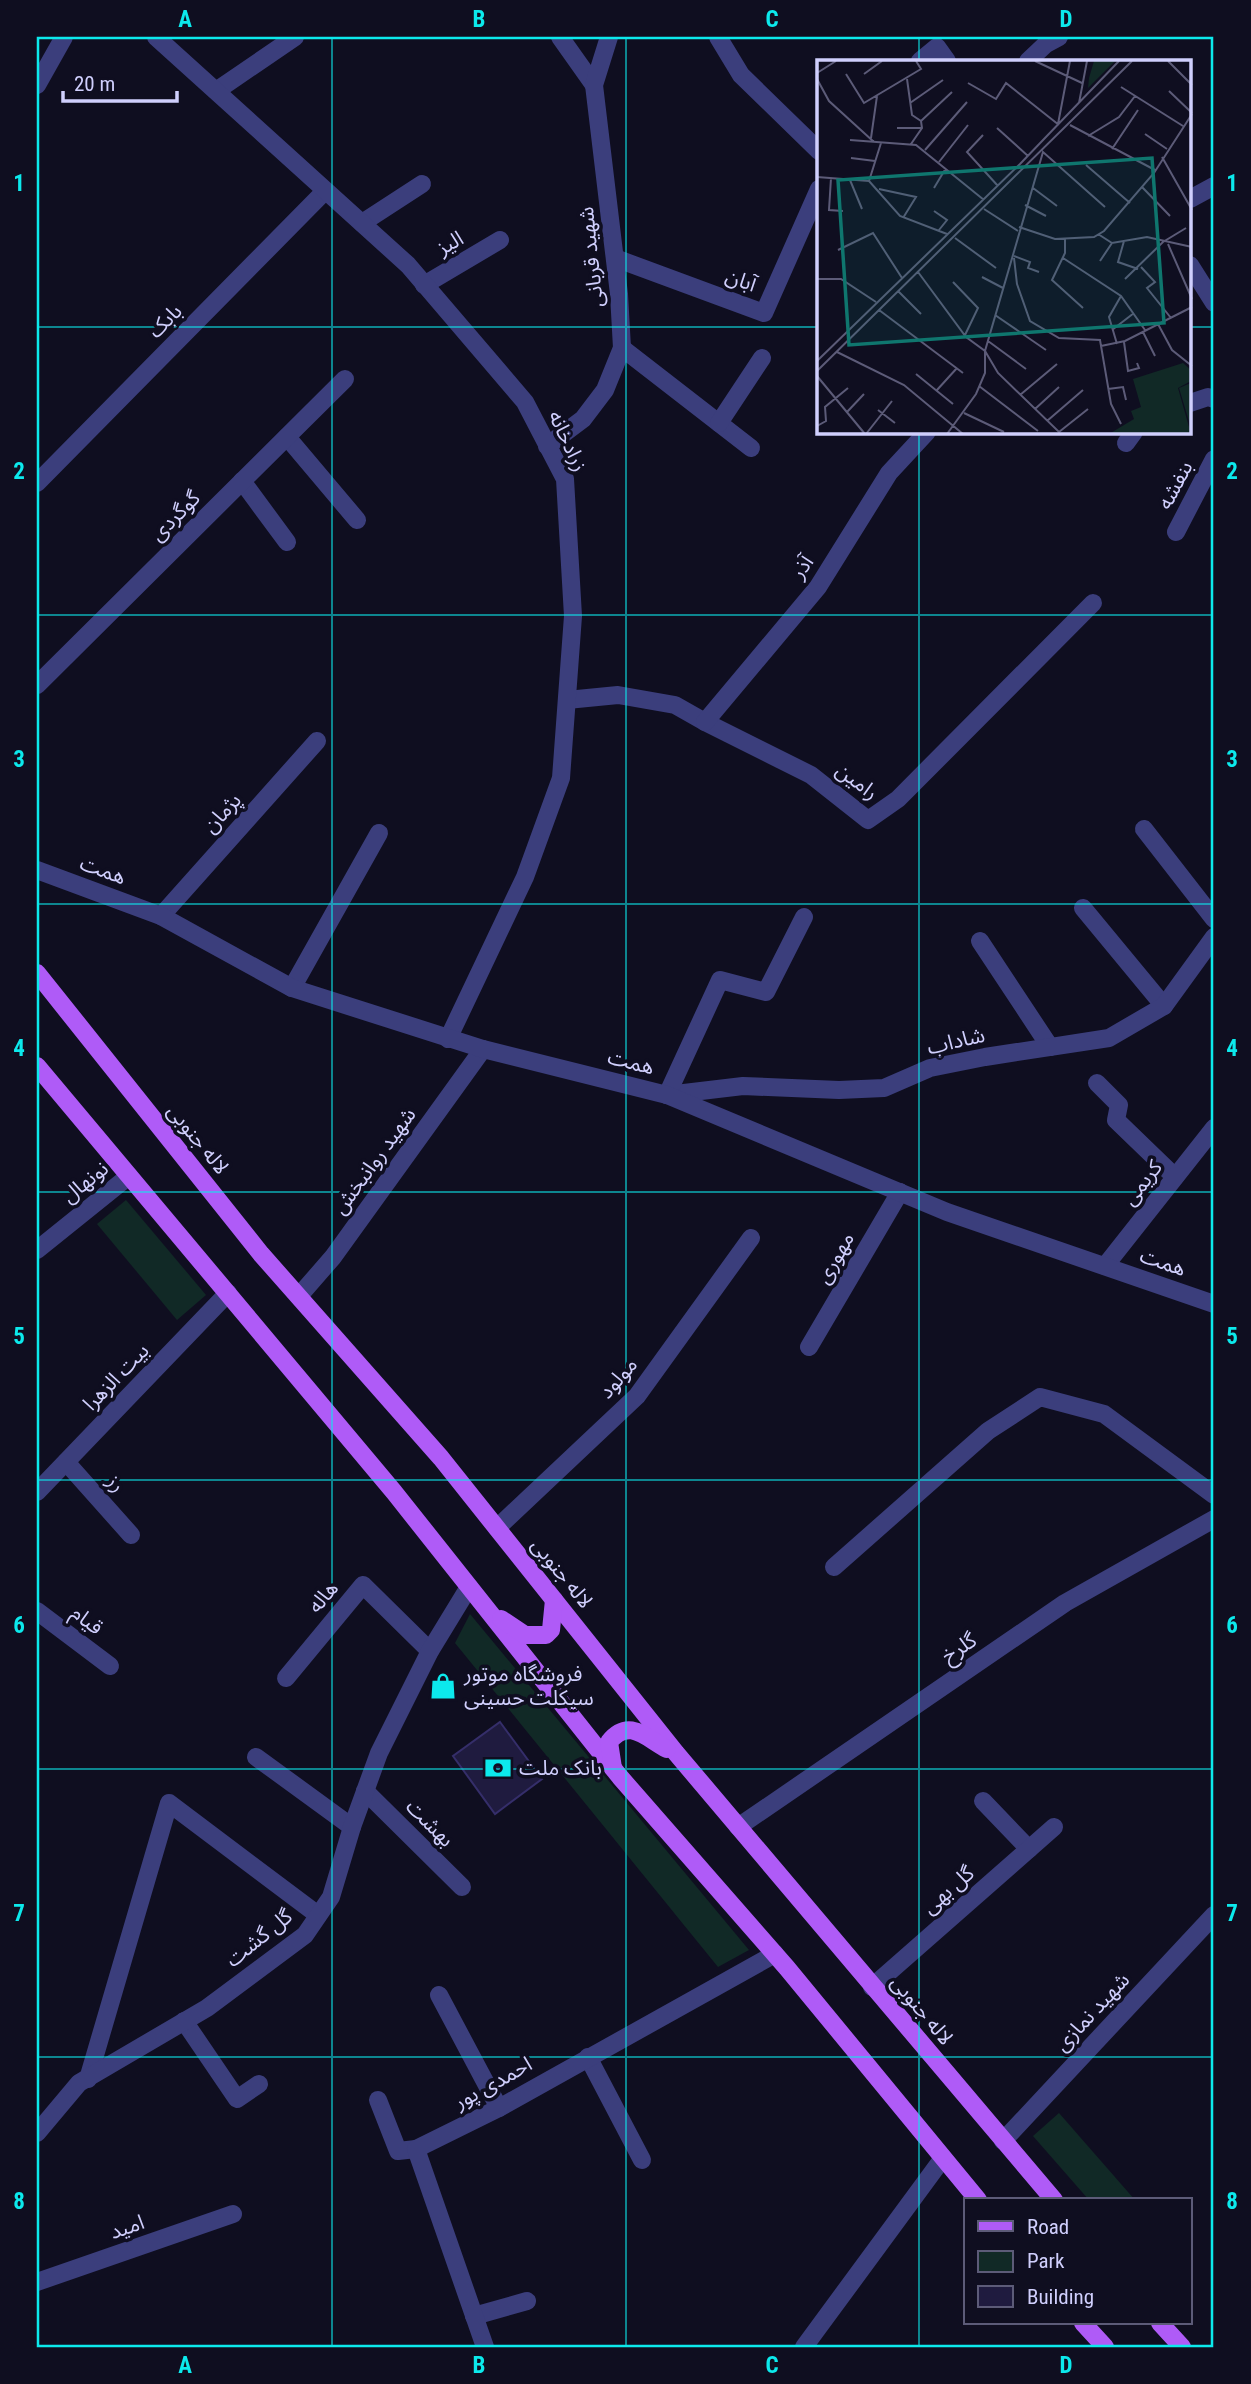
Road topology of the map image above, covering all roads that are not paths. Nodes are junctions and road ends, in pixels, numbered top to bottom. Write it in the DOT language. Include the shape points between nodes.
graph roads {
  1 [pos="64,37"];
  2 [pos="156,37"];
  3 [pos="295,37"];
  4 [pos="560,37"];
  5 [pos="609,37"];
  6 [pos="718,37"];
  7 [pos="1059,37"];
  8 [pos="921,60"];
  9 [pos="946,60"];
  10 [pos="1029,60"];
  11 [pos="37,85"];
  12 [pos="594,85"];
  13 [pos="216,91"];
  14 [pos="817,146"];
  15 [pos="422,184"];
  16 [pos="1214,186"];
  17 [pos="326,191"];
  18 [pos="817,194"];
  19 [pos="1192,198"];
  20 [pos="362,223"];
  21 [pos="499,240"];
  22 [pos="615,258"];
  23 [pos="1192,268"];
  24 [pos="424,285"];
  25 [pos="1214,303"];
  26 [pos="622,348"];
  27 [pos="762,358"];
  28 [pos="345,379"];
  29 [pos="1214,399"];
  30 [pos="1192,402"];
  31 [pos="719,423"];
  32 [pos="925,434"];
  33 [pos="287,437"];
  34 [pos="547,446"];
  35 [pos="751,448"];
  36 [pos="1214,459"];
  37 [pos="242,481"];
  38 [pos="37,483"];
  39 [pos="357,520"];
  40 [pos="1176,532"];
  41 [pos="287,542"];
  42 [pos="1093,603"];
  43 [pos="37,685"];
  44 [pos="567,700"];
  45 [pos="705,722"];
  46 [pos="317,740"];
  47 [pos="1143,829"];
  48 [pos="379,833"];
  49 [pos="37,870"];
  50 [pos="1083,908"];
  51 [pos="161,916"];
  52 [pos="804,917"];
  53 [pos="1214,919"];
  54 [pos="1214,937"];
  55 [pos="980,941"];
  56 [pos="37,973"];
  57 [pos="292,988"];
  58 [pos="1164,1006"];
  59 [pos="448,1039"];
  60 [pos="1049,1047"];
  61 [pos="483,1049"];
  62 [pos="37,1066"];
  63 [pos="1097,1083"];
  64 [pos="667,1095"];
  65 [pos="1214,1128"];
  66 [pos="129,1176"];
  67 [pos="1175,1177"];
  68 [pos="900,1192"];
  69 [pos="751,1238"];
  70 [pos="37,1250"];
  71 [pos="1105,1266"];
  72 [pos="228,1293"];
  73 [pos="299,1296"];
  74 [pos="1214,1304"];
  75 [pos="809,1347"];
  76 [pos="66,1462"];
  77 [pos="37,1492"];
  78 [pos="1214,1495"];
  79 [pos="1214,1519"];
  80 [pos="497,1528"];
  81 [pos="131,1535"];
  82 [pos="834,1567"];
  83 [pos="475,1594"];
  84 [pos="554,1600"];
  85 [pos="37,1611"];
  86 [pos="430,1650"];
  87 [pos="110,1666"];
  88 [pos="286,1678"];
  89 [pos="677,1754"];
  90 [pos="256,1757"];
  91 [pos="613,1769"];
  92 [pos="365,1791"];
  93 [pos="983,1801"];
  94 [pos="352,1827"];
  95 [pos="738,1827"];
  96 [pos="1054,1827"];
  97 [pos="1029,1849"];
  98 [pos="462,1887"];
  99 [pos="318,1915"];
  100 [pos="1214,1915"];
  101 [pos="775,1954"];
  102 [pos="872,1987"];
  103 [pos="439,1995"];
  104 [pos="184,2021"];
  105 [pos="588,2057"];
  106 [pos="88,2079"];
  107 [pos="258,2084"];
  108 [pos="378,2100"];
  109 [pos="499,2108"];
  110 [pos="37,2133"];
  111 [pos="1003,2141"];
  112 [pos="416,2149"];
  113 [pos="943,2158"];
  114 [pos="642,2160"];
  115 [pos="976,2198"];
  116 [pos="1052,2198"];
  117 [pos="233,2214"];
  118 [pos="37,2282"];
  119 [pos="527,2301"];
  120 [pos="474,2315"];
  121 [pos="1084,2324"];
  122 [pos="1161,2324"];
  123 [pos="485,2347"];
  124 [pos="804,2347"];
  125 [pos="1105,2347"];
  126 [pos="1182,2347"];
  1 -- 11 [label="street"];
  2 -- 13 [label="street, زرادخانه"];
  3 -- 13 [label="street"];
  4 -- 12 [label="street"];
  5 -- 12 [label="street, شهید قربانی"];
  6 -- 14 [label="street" via="741,75"];
  7 -- 10 [label="street"];
  8 -- 9 [label="street" via="937,47"];
  12 -- 22 [label="street, شهید قربانی"];
  13 -- 17 [label="street, زرادخانه"];
  15 -- 20 [label="street"];
  16 -- 19 [label="street"];
  17 -- 20 [label="street, زرادخانه"];
  17 -- 38 [label="street, بابک"];
  18 -- 22 [label="street, آبان" via="764,313"];
  20 -- 24 [label="street, زرادخانه"];
  21 -- 24 [label="street, الیز"];
  22 -- 26 [label="street, شهید قربانی"];
  23 -- 25 [label="street"];
  24 -- 34 [label="street, زرادخانه" via="525,402"];
  26 -- 31 [label="street"];
  26 -- 34 [label="street, شهید قربانی" via="605,390 583,419"];
  27 -- 31 [label="street"];
  28 -- 33 [label="street, گوگردی"];
  29 -- 30 [label="street"];
  31 -- 35 [label="street"];
  32 -- 45 [label="street, آذر" via="889,473 818,587"];
  33 -- 37 [label="street, گوگردی"];
  33 -- 39 [label="street"];
  34 -- 44 [label="street, زرادخانه" via="565,479 573,616"];
  36 -- 40 [label="street, بنفشه"];
  37 -- 41 [label="street"];
  37 -- 43 [label="street, گوگردی"];
  42 -- 45 [label="street, رامین" via="898,799 868,820 811,775"];
  44 -- 45 [label="street, رامین" via="618,695 675,705"];
  44 -- 59 [label="street, زرادخانه" via="561,778 525,877"];
  46 -- 51 [label="street, پژمان"];
  47 -- 53 [label="street"];
  48 -- 57 [label="street"];
  49 -- 51 [label="street, همت"];
  50 -- 58 [label="street"];
  51 -- 57 [label="street, همت"];
  52 -- 64 [label="street" via="766,992 720,980"];
  54 -- 58 [label="street, شاداب"];
  55 -- 60 [label="street"];
  56 -- 73 [label="main road, لاله جنوبی"];
  57 -- 59 [label="street, همت"];
  58 -- 60 [label="street, شاداب" via="1109,1038"];
  59 -- 61 [label="street, همت"];
  60 -- 64 [label="street, شاداب" via="930,1068 884,1088 743,1086"];
  61 -- 64 [label="street, همت"];
  61 -- 73 [label="street, شهید روانبخش" via="333,1257"];
  62 -- 66 [label="main road"];
  63 -- 67 [label="street" via="1119,1105 1116,1120"];
  64 -- 68 [label="street, همت"];
  65 -- 67 [label="street, کریمی"];
  66 -- 70 [label="street, نونهال"];
  66 -- 72 [label="main road"];
  67 -- 71 [label="street, کریمی"];
  68 -- 71 [label="street, همت"];
  68 -- 75 [label="street, مهوری"];
  69 -- 80 [label="street, مولود" via="637,1396"];
  71 -- 74 [label="street, همت"];
  72 -- 76 [label="street, بیت الزهرا"];
  72 -- 83 [label="main road"];
  73 -- 80 [label="main road, لاله جنوبی"];
  76 -- 77 [label="street, بیت الزهرا"];
  76 -- 81 [label="street, رز"];
  78 -- 82 [label="street" via="1104,1414 1040,1396 988,1431"];
  79 -- 95 [label="street, گلرخ" via="1065,1603"];
  80 -- 84 [label="main road, لاله جنوبی"];
  83 -- 84 [label="main road" via="511,1627 536,1636 551,1630"];
  83 -- 86 [label="street, گل گشت"];
  83 -- 91 [label="main road"];
  84 -- 89 [label="main road, لاله جنوبی"];
  85 -- 87 [label="street, قیام"];
  86 -- 88 [label="street, هاله" via="363,1585"];
  86 -- 92 [label="street, گل گشت"];
  89 -- 91 [label="main road" via="639,1732 623,1730 609,1742"];
  89 -- 95 [label="main road, لاله جنوبی"];
  90 -- 94 [label="street"];
  91 -- 101 [label="main road"];
  92 -- 94 [label="street, گل گشت"];
  92 -- 98 [label="street, بهشت"];
  93 -- 97 [label="street"];
  94 -- 99 [label="street, گل گشت" via="331,1897"];
  95 -- 102 [label="main road, لاله جنوبی"];
  96 -- 97 [label="street, گل بهی"];
  97 -- 102 [label="street, گل بهی"];
  99 -- 104 [label="street, گل گشت" via="305,1935"];
  99 -- 106 [label="street" via="169,1803"];
  100 -- 111 [label="street, شهید نمازی"];
  101 -- 105 [label="street, احمدی پور"];
  101 -- 113 [label="main road"];
  102 -- 111 [label="main road, لاله جنوبی"];
  103 -- 109 [label="street"];
  104 -- 106 [label="street, گل گشت"];
  104 -- 107 [label="street" via="237,2099"];
  105 -- 109 [label="street, احمدی پور"];
  105 -- 114 [label="street"];
  106 -- 110 [label="street, گل گشت" via="79,2083"];
  108 -- 112 [label="street" via="398,2151"];
  109 -- 112 [label="street, احمدی پور"];
  111 -- 116 [label="main road, لاله جنوبی"];
  112 -- 120 [label="street"];
  113 -- 115 [label="main road"];
  113 -- 124 [label="street"];
  117 -- 118 [label="street, امید"];
  119 -- 120 [label="street"];
  120 -- 123 [label="street"];
  121 -- 125 [label="main road"];
  122 -- 126 [label="main road"];
}
